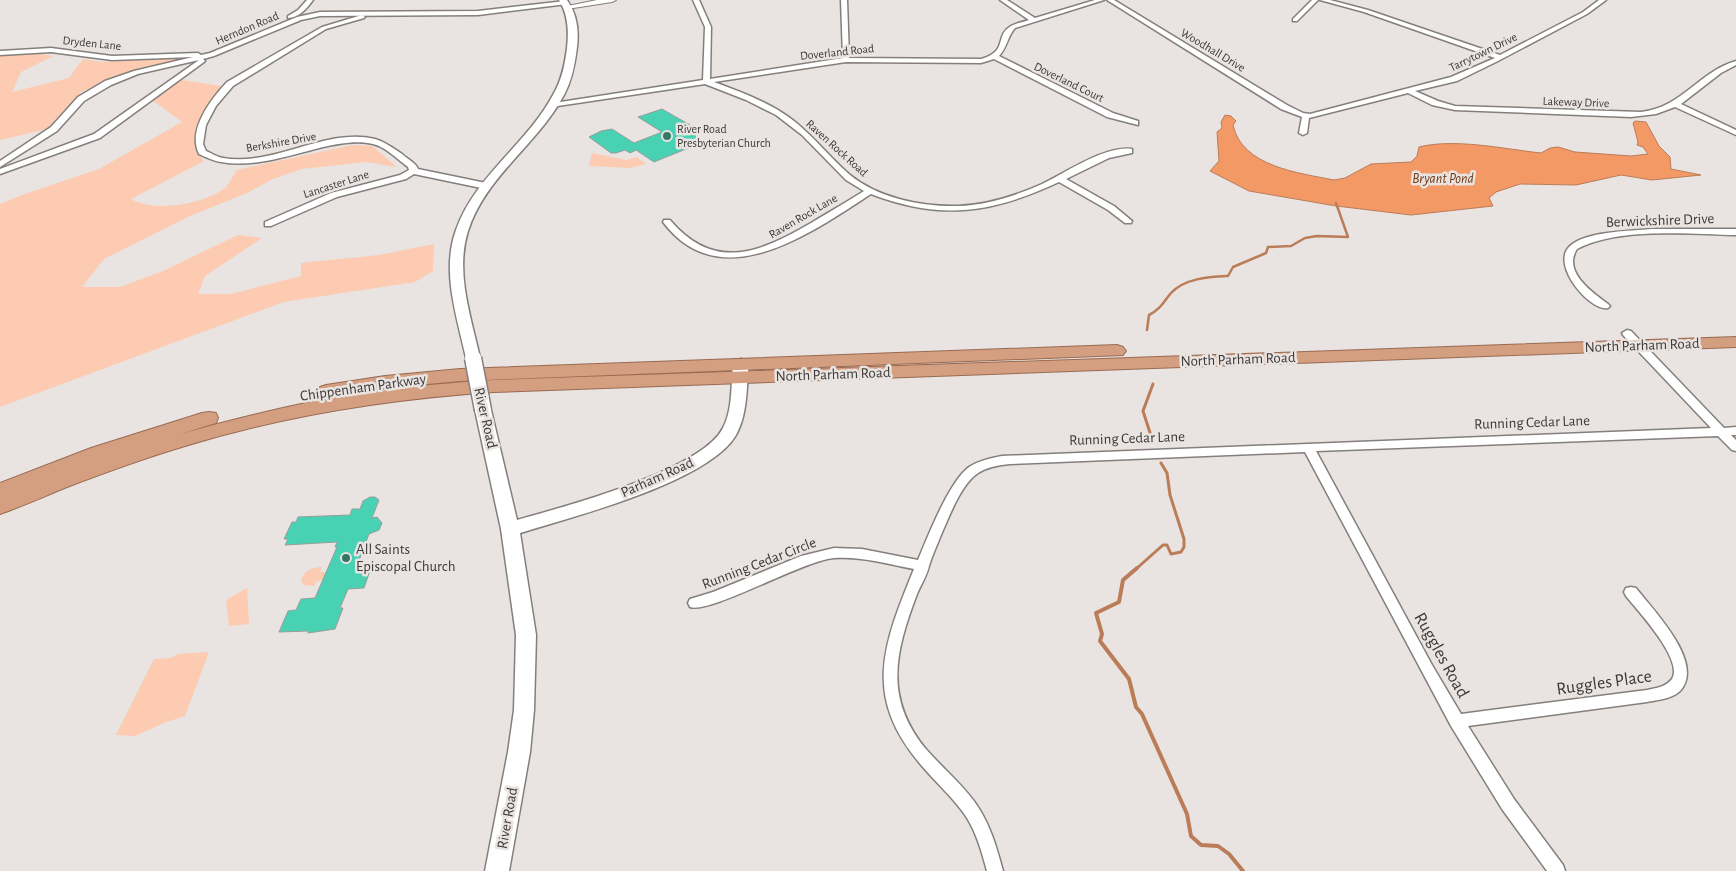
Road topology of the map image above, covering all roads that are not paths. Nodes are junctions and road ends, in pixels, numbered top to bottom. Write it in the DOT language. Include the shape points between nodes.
graph roads {
  1 [pos="310,0"];
  2 [pos="612,0"];
  3 [pos="696,0"];
  4 [pos="844,0"];
  5 [pos="1003,0"];
  6 [pos="1102,0"];
  7 [pos="1110,0"];
  8 [pos="1315,0"];
  9 [pos="1323,0"];
  10 [pos="1603,0"];
  11 [pos="565,3"];
  12 [pos="390,13"];
  13 [pos="1034,20"];
  14 [pos="1295,20"];
  15 [pos="269,30"];
  16 [pos="0,53"];
  17 [pos="212,55"];
  18 [pos="995,57"];
  19 [pos="1500,58"];
  20 [pos="846,60"];
  21 [pos="1736,63"];
  22 [pos="706,82"];
  23 [pos="1409,91"];
  24 [pos="1675,104"];
  25 [pos="554,105"];
  26 [pos="1306,116"];
  27 [pos="1135,123"];
  28 [pos="1736,133"];
  29 [pos="1303,134"];
  30 [pos="1129,151"];
  31 [pos="0,165"];
  32 [pos="413,171"];
  33 [pos="0,172"];
  34 [pos="1058,178"];
  35 [pos="486,186"];
  36 [pos="870,191"];
  37 [pos="1128,221"];
  38 [pos="667,222"];
  39 [pos="268,224"];
  40 [pos="1736,232"];
  41 [pos="1606,306"];
  42 [pos="1736,329"];
  43 [pos="1633,339"];
  44 [pos="1736,342"];
  45 [pos="740,371"];
  46 [pos="1736,430"];
  47 [pos="1721,431"];
  48 [pos="1736,446"];
  49 [pos="1309,448"];
  50 [pos="0,491"];
  51 [pos="0,506"];
  52 [pos="510,528"];
  53 [pos="923,566"];
  54 [pos="1631,592"];
  55 [pos="695,603"];
  56 [pos="1456,721"];
  57 [pos="497,871"];
  58 [pos="996,871"];
  59 [pos="1557,871"];
  1 -- 15 [label="street" via="300,11"];
  2 -- 11 [label="street"];
  3 -- 22 [label="street" via="708,27"];
  4 -- 20 [label="street"];
  5 -- 13 [label="street"];
  6 -- 13 [label="street"];
  7 -- 26 [label="street, Woodhall Drive" via="1284,106"];
  8 -- 14 [label="street"];
  9 -- 19 [label="street" via="1366,11"];
  10 -- 19 [label="street, Tarrytown Drive"];
  11 -- 12 [label="street, Herndon Road" via="478,13"];
  11 -- 25 [label="main road, River Road" via="573,28 571,62 566,82"];
  12 -- 15 [label="street, Herndon Road" via="312,15"];
  12 -- 32 [label="street, Berkshire Drive" via="324,28 242,75 215,101 199,145 202,152 212,158 249,161 370,140 411,165"];
  13 -- 18 [label="street" via="1009,30 1002,50"];
  15 -- 17 [label="street, Herndon Road"];
  16 -- 17 [label="street, Dryden Lane" via="51,50 112,58"];
  17 -- 31 [label="street, Herndon Road" via="136,72 101,87 81,99 54,129"];
  17 -- 33 [label="street" via="97,136"];
  18 -- 20 [label="street, Doverland Road" via="967,62"];
  18 -- 27 [label="street, Doverland Court" via="1110,115"];
  19 -- 23 [label="street, Tarrytown Drive" via="1454,79"];
  20 -- 22 [label="street, Doverland Road"];
  21 -- 24 [label="street, Lakeway Drive"];
  22 -- 25 [label="street, Doverland Road"];
  22 -- 36 [label="street, Raven Rock Road" via="778,113 850,178"];
  23 -- 24 [label="street, Lakeway Drive" via="1435,103 1467,109 1631,115 1658,112"];
  23 -- 26 [label="street, Tarrytown Drive"];
  24 -- 28 [label="street"];
  25 -- 35 [label="main road, River Road"];
  26 -- 29 [label="street"];
  30 -- 34 [label="street, Raven Rock Road" via="1114,154"];
  32 -- 35 [label="street"];
  32 -- 39 [label="street, Lancaster Lane" via="403,177 328,198"];
  34 -- 36 [label="street, Raven Rock Road" via="1002,202 966,208 926,205"];
  34 -- 37 [label="street"];
  35 -- 52 [label="main road, River Road, bridge" via="462,232 457,259 458,288"];
  36 -- 38 [label="street, Raven Rock Lane" via="783,244 744,255 716,253 692,246"];
  40 -- 41 [label="street, Berwickshire Drive" via="1629,234 1584,241 1569,254 1569,268 1581,286"];
  42 -- 43 [label="highway, North Parham Road"];
  43 -- 44 [label="highway, North Parham Road"];
  43 -- 45 [label="highway, North Parham Road"];
  43 -- 47 [label="street"];
  45 -- 50 [label="highway, Chippenham Parkway" via="460,374 343,388 258,405 169,429 74,461"];
  45 -- 51 [label="highway, Chippenham Parkway" via="453,388 327,404 239,423 170,443 97,467"];
  45 -- 52 [label="main road, Parham Road" via="730,430 707,454 638,488"];
  46 -- 47 [label="street, Running Cedar Lane"];
  47 -- 48 [label="street"];
  47 -- 49 [label="street, Running Cedar Lane"];
  49 -- 53 [label="street, Running Cedar Lane" via="1034,458 980,466 960,483"];
  49 -- 56 [label="street, Ruggles Road"];
  52 -- 57 [label="main road, River Road" via="526,635 525,682 519,752"];
  53 -- 55 [label="street, Running Cedar Circle" via="871,555 834,553 805,560"];
  53 -- 58 [label="street, Running Cedar Lane" via="894,642 890,666 892,693 909,738 968,806 984,833"];
  54 -- 56 [label="street, Ruggles Place" via="1663,633 1680,662 1680,678 1671,689 1647,696"];
  56 -- 59 [label="street, Ruggles Road" via="1508,804"];
}
